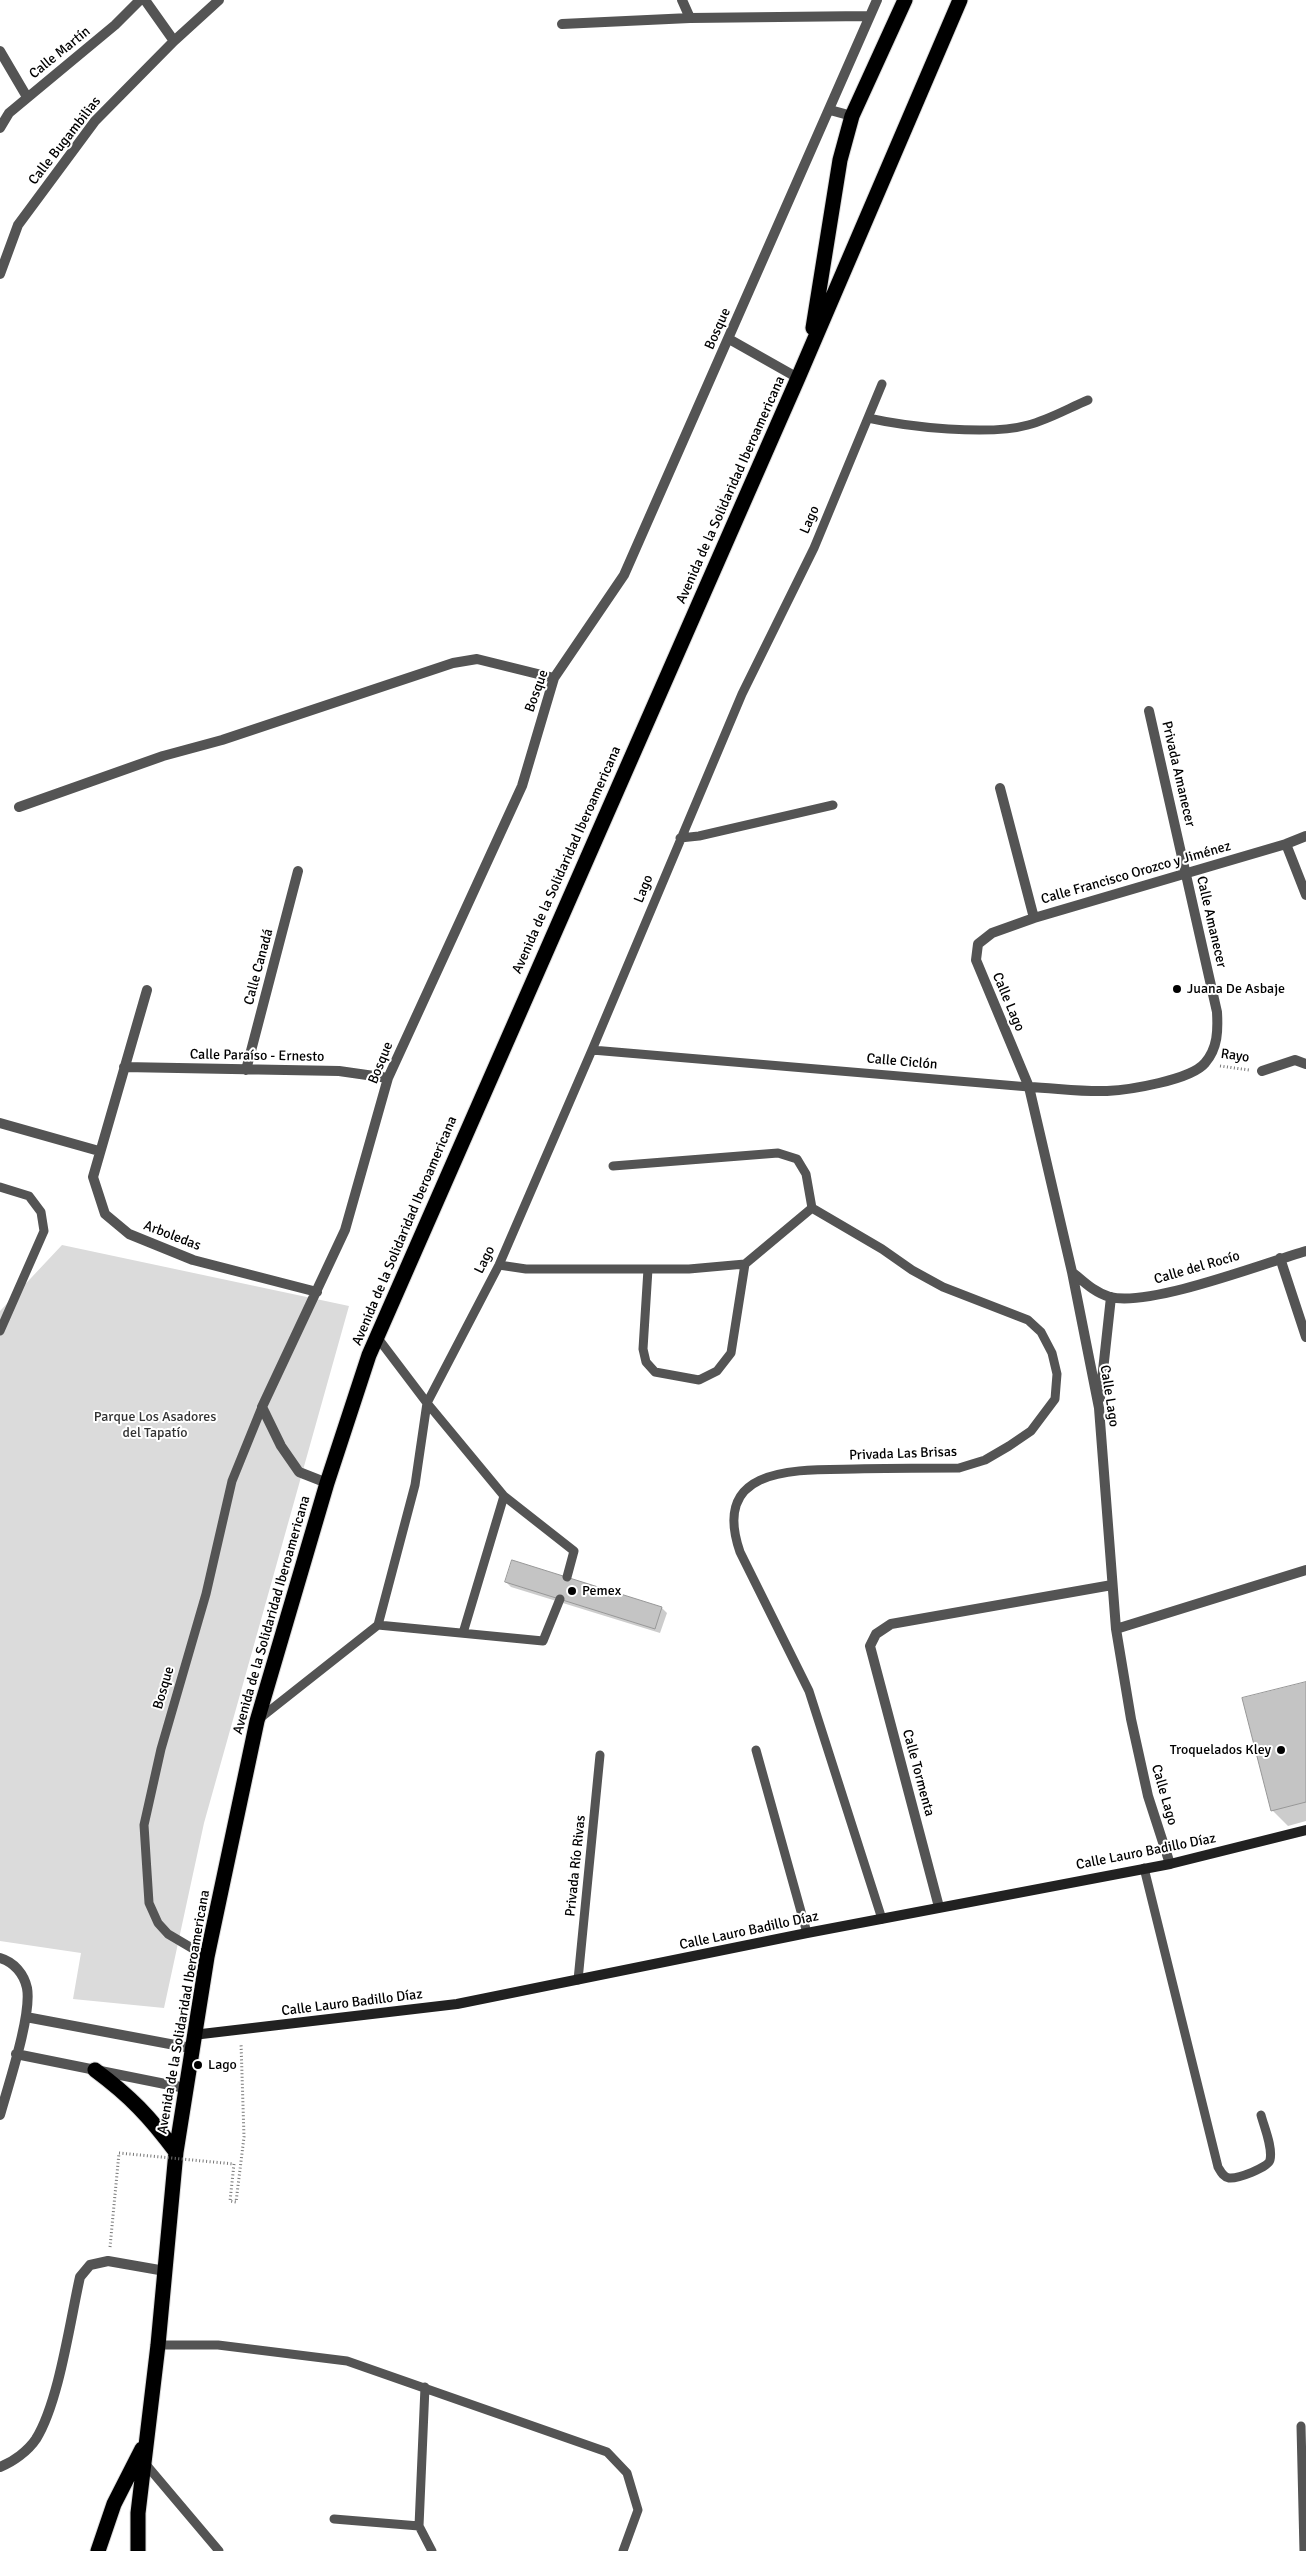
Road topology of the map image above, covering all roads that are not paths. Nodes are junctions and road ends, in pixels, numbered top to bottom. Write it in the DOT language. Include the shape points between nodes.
graph roads {
  1 [pos="140,0"];
  2 [pos="145,0"];
  3 [pos="219,0"];
  4 [pos="682,0"];
  5 [pos="877,0"];
  6 [pos="905,0"];
  7 [pos="960,0"];
  8 [pos="868,16"];
  9 [pos="690,18"];
  10 [pos="562,24"];
  11 [pos="174,41"];
  12 [pos="0,51"];
  13 [pos="27,97"];
  14 [pos="830,110"];
  15 [pos="4,113"];
  16 [pos="852,116"];
  17 [pos="0,128"];
  18 [pos="0,274"];
  19 [pos="729,339"];
  20 [pos="809,352"];
  21 [pos="798,378"];
  22 [pos="882,384"];
  23 [pos="1088,400"];
  24 [pos="868,418"];
  25 [pos="554,678"];
  26 [pos="1149,711"];
  27 [pos="1000,788"];
  28 [pos="833,805"];
  29 [pos="19,807"];
  30 [pos="1306,836"];
  31 [pos="680,838"];
  32 [pos="1286,844"];
  33 [pos="298,871"];
  34 [pos="1186,873"];
  35 [pos="1306,895"];
  36 [pos="1034,918"];
  37 [pos="978,944"];
  38 [pos="147,990"];
  39 [pos="592,1050"];
  40 [pos="1205,1064"];
  41 [pos="1306,1064"];
  42 [pos="124,1067"];
  43 [pos="246,1070"];
  44 [pos="1262,1071"];
  45 [pos="388,1078"];
  46 [pos="1029,1087"];
  47 [pos="0,1123"];
  48 [pos="99,1151"];
  49 [pos="613,1166"];
  50 [pos="0,1187"];
  51 [pos="812,1208"];
  52 [pos="1306,1251"];
  53 [pos="1280,1258"];
  54 [pos="745,1264"];
  55 [pos="498,1265"];
  56 [pos="648,1269"];
  57 [pos="1072,1272"];
  58 [pos="317,1292"];
  59 [pos="1111,1297"];
  60 [pos="0,1331"];
  61 [pos="377,1337"];
  62 [pos="1306,1337"];
  63 [pos="427,1403"];
  64 [pos="262,1407"];
  65 [pos="1099,1408"];
  66 [pos="327,1483"];
  67 [pos="504,1496"];
  68 [pos="1306,1570"];
  69 [pos="567,1577"];
  70 [pos="1112,1584"];
  71 [pos="560,1599"];
  72 [pos="378,1625"];
  73 [pos="1116,1629"];
  74 [pos="463,1634"];
  75 [pos="257,1721"];
  76 [pos="756,1750"];
  77 [pos="600,1755"];
  78 [pos="1306,1830"];
  79 [pos="1170,1864"];
  80 [pos="1144,1868"];
  81 [pos="939,1907"];
  82 [pos="882,1919"];
  83 [pos="807,1933"];
  84 [pos="207,1957"];
  85 [pos="0,1958"];
  86 [pos="578,1980"];
  87 [pos="26,2017"];
  88 [pos="192,2041"];
  89 [pos="16,2054"];
  90 [pos="94,2070"];
  91 [pos="185,2088"];
  92 [pos="0,2115"];
  93 [pos="1260,2115"];
  94 [pos="176,2152"];
  95 [pos="165,2271"];
  96 [pos="158,2345"];
  97 [pos="425,2387"];
  98 [pos="1301,2426"];
  99 [pos="145,2445"];
  100 [pos="143,2461"];
  101 [pos="0,2467"];
  102 [pos="334,2519"];
  103 [pos="419,2526"];
  104 [pos="98,2551"];
  105 [pos="138,2551"];
  106 [pos="219,2551"];
  107 [pos="432,2551"];
  108 [pos="623,2551"];
  109 [pos="1304,2551"];
  1 -- 13 [label="street, Calle Martín" via="115,25"];
  2 -- 11 [label="street"];
  3 -- 11 [label="street, Calle Bugambilias"];
  4 -- 9 [label="street"];
  5 -- 8 [label="street, Bosque"];
  6 -- 16 [label="highway"];
  7 -- 20 [label="highway, Avenida de la Solidaridad Iberoamericana"];
  8 -- 9 [label="street"];
  8 -- 14 [label="street, Bosque"];
  9 -- 10 [label="street"];
  11 -- 18 [label="street, Calle Bugambilias" via="95,121 29,209 18,225"];
  12 -- 13 [label="street"];
  13 -- 15 [label="street, Calle Martín"];
  14 -- 16 [label="street"];
  14 -- 19 [label="street, Bosque"];
  15 -- 17 [label="street, Calle Martín"];
  16 -- 20 [label="highway" via="840,160"];
  19 -- 21 [label="street"];
  19 -- 25 [label="street, Bosque" via="624,575"];
  20 -- 21 [label="highway, Avenida de la Solidaridad Iberoamericana"];
  21 -- 61 [label="highway, Avenida de la Solidaridad Iberoamericana"];
  22 -- 24 [label="lane, Lago"];
  23 -- 24 [label="lane" via="1028,425 992,431 889,423"];
  24 -- 31 [label="lane, Lago" via="814,548 742,694"];
  25 -- 29 [label="street" via="477,659 453,663 222,740 163,756"];
  25 -- 45 [label="street, Bosque" via="522,786"];
  26 -- 34 [label="street, Privada Amanecer"];
  27 -- 36 [label="street"];
  28 -- 31 [label="lane"];
  30 -- 32 [label="street, Calle Francisco Orozco y Jiménez"];
  31 -- 39 [label="lane, Lago"];
  32 -- 34 [label="street, Calle Francisco Orozco y Jiménez"];
  32 -- 35 [label="street"];
  33 -- 43 [label="street, Calle Canadá"];
  34 -- 36 [label="street, Calle Francisco Orozco y Jiménez"];
  34 -- 40 [label="street, Calle Amanecer" via="1218,1012 1218,1036"];
  36 -- 37 [label="street, Calle Francisco Orozco y Jiménez" via="992,933"];
  37 -- 46 [label="street, Calle Lago" via="976,960"];
  38 -- 42 [label="street, Arboledas"];
  39 -- 46 [label="lane, Calle Ciclón"];
  39 -- 55 [label="lane, Lago"];
  40 -- 46 [label="street, Calle Ciclón" via="1174,1080 1107,1091"];
  41 -- 44 [label="street" via="1295,1060"];
  42 -- 43 [label="street, Calle Paraíso - Ernesto"];
  42 -- 48 [label="street, Arboledas"];
  43 -- 45 [label="street, Calle Paraíso - Ernesto" via="339,1071"];
  45 -- 58 [label="street, Bosque" via="345,1230"];
  46 -- 57 [label="street, Calle Lago"];
  47 -- 48 [label="street"];
  48 -- 58 [label="street, Arboledas" via="93,1177 105,1214 129,1234 193,1260"];
  49 -- 51 [label="lane" via="778,1153 797,1159 806,1174"];
  50 -- 60 [label="lane" via="29,1196 41,1212 44,1231"];
  51 -- 54 [label="lane"];
  51 -- 82 [label="lane, Privada Las Brisas" via="943,1287 1028,1320 1041,1332 1052,1353 1057,1374 1055,1399 1031,1430 985,1460 959,1468 796,1470 760,1478 737,1500 733,1532 809,1691"];
  52 -- 53 [label="street, Calle del Rocío"];
  53 -- 59 [label="street, Calle del Rocío" via="1170,1292"];
  53 -- 62 [label="street"];
  54 -- 56 [label="lane"];
  54 -- 56 [label="lane" via="731,1353 717,1371 699,1380 655,1372 646,1362 643,1349"];
  55 -- 56 [label="lane" via="526,1269"];
  55 -- 63 [label="lane, Lago"];
  57 -- 59 [label="street, Calle del Rocío" via="1092,1289"];
  57 -- 65 [label="street, Calle Lago"];
  58 -- 64 [label="street, Bosque"];
  59 -- 65 [label="street"];
  61 -- 63 [label="lane"];
  61 -- 66 [label="highway, Avenida de la Solidaridad Iberoamericana"];
  63 -- 67 [label="lane"];
  63 -- 72 [label="lane, Lago" via="415,1486"];
  64 -- 66 [label="street" via="281,1446 299,1472"];
  64 -- 84 [label="lane, Bosque" via="232,1480 206,1594 161,1750 144,1825 149,1903 158,1923 168,1934"];
  65 -- 70 [label="street, Calle Lago"];
  66 -- 75 [label="highway, Avenida de la Solidaridad Iberoamericana"];
  67 -- 69 [label="lane" via="574,1551"];
  67 -- 74 [label="lane"];
  68 -- 73 [label="street"];
  70 -- 73 [label="street, Calle Lago"];
  70 -- 81 [label="street, Calle Tormenta" via="891,1624 876,1634 870,1646"];
  71 -- 74 [label="lane" via="543,1641"];
  72 -- 74 [label="lane"];
  72 -- 75 [label="lane"];
  73 -- 79 [label="street, Calle Lago" via="1148,1796"];
  75 -- 84 [label="highway, Avenida de la Solidaridad Iberoamericana"];
  76 -- 83 [label="lane"];
  77 -- 86 [label="lane, Privada Río Rivas"];
  78 -- 79 [label="street, Calle Lauro Badillo Díaz"];
  79 -- 80 [label="street, Calle Lauro Badillo Díaz"];
  80 -- 81 [label="street, Calle Lauro Badillo Díaz"];
  80 -- 93 [label="lane" via="1218,2167 1223,2176 1230,2178 1265,2168 1270,2162"];
  81 -- 82 [label="street, Calle Lauro Badillo Díaz"];
  82 -- 83 [label="street, Calle Lauro Badillo Díaz"];
  83 -- 86 [label="street, Calle Lauro Badillo Díaz"];
  84 -- 88 [label="highway, Avenida de la Solidaridad Iberoamericana"];
  85 -- 87 [label="street" via="12,1964 23,1977 27,1989"];
  86 -- 88 [label="street, Calle Lauro Badillo Díaz" via="457,2004 240,2030"];
  87 -- 88 [label="street"];
  87 -- 89 [label="street"];
  88 -- 91 [label="highway, Avenida de la Solidaridad Iberoamericana"];
  89 -- 90 [label="street"];
  89 -- 92 [label="street"];
  90 -- 91 [label="street"];
  90 -- 94 [label="highway" via="126,2093"];
  91 -- 94 [label="highway, Avenida de la Solidaridad Iberoamericana"];
  94 -- 95 [label="highway, Avenida de la Solidaridad Iberoamericana"];
  95 -- 96 [label="highway, Avenida de la Solidaridad Iberoamericana"];
  95 -- 101 [label="street" via="108,2261 90,2266 80,2277 52,2400 36,2440 13,2462"];
  96 -- 97 [label="lane" via="218,2345 347,2361"];
  96 -- 99 [label="highway, Avenida de la Solidaridad Iberoamericana"];
  97 -- 103 [label="lane"];
  97 -- 108 [label="lane" via="607,2452 627,2473 638,2510"];
  98 -- 109 [label="lane"];
  99 -- 100 [label="highway, Avenida de la Solidaridad Iberoamericana"];
  99 -- 104 [label="highway" via="114,2504"];
  100 -- 105 [label="highway, Avenida de la Solidaridad Iberoamericana"];
  100 -- 106 [label="lane"];
  102 -- 103 [label="lane"];
  103 -- 107 [label="lane"];
}
